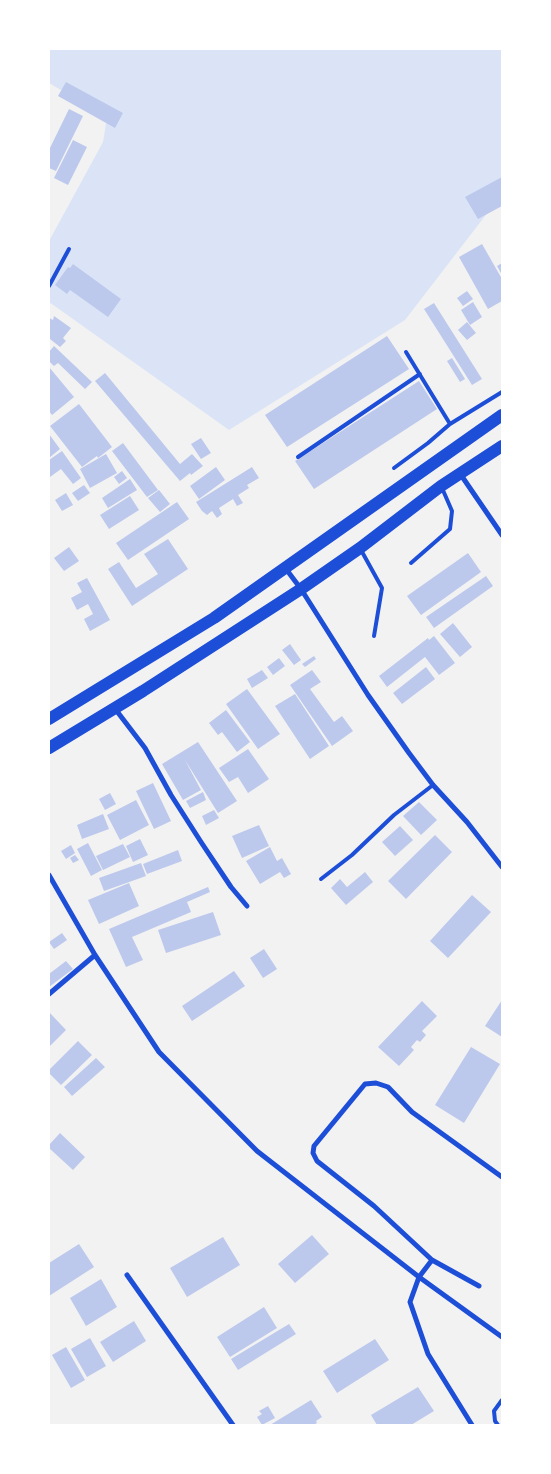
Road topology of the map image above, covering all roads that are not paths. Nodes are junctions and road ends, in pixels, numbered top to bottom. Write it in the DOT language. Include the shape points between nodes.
graph roads {
  1 [pos="69,249"];
  2 [pos="50,278"];
  3 [pos="49,286"];
  4 [pos="406,352"];
  5 [pos="420,374"];
  6 [pos="502,392"];
  7 [pos="502,415"];
  8 [pos="450,424"];
  9 [pos="502,446"];
  10 [pos="298,457"];
  11 [pos="394,468"];
  12 [pos="461,475"];
  13 [pos="441,486"];
  14 [pos="502,535"];
  15 [pos="360,548"];
  16 [pos="412,563"];
  17 [pos="286,569"];
  18 [pos="301,589"];
  19 [pos="374,636"];
  20 [pos="115,708"];
  21 [pos="49,719"];
  22 [pos="49,748"];
  23 [pos="433,785"];
  24 [pos="502,867"];
  25 [pos="49,875"];
  26 [pos="321,879"];
  27 [pos="247,906"];
  28 [pos="95,955"];
  29 [pos="49,994"];
  30 [pos="502,1178"];
  31 [pos="432,1260"];
  32 [pos="127,1275"];
  33 [pos="419,1277"];
  34 [pos="479,1286"];
  35 [pos="502,1337"];
  36 [pos="502,1400"];
  37 [pos="233,1425"];
  38 [pos="472,1425"];
  39 [pos="498,1425"];
  1 -- 2 [label="lane"];
  2 -- 3 [label="lane"];
  4 -- 5 [label="lane"];
  5 -- 8 [label="lane"];
  5 -- 10 [label="lane"];
  6 -- 8 [label="lane"];
  7 -- 17 [label="highway"];
  8 -- 11 [label="lane"];
  9 -- 12 [label="highway"];
  12 -- 13 [label="highway"];
  12 -- 14 [label="street"];
  13 -- 15 [label="highway"];
  13 -- 16 [label="lane" via="452,511 450,529"];
  15 -- 18 [label="highway"];
  15 -- 19 [label="lane" via="382,588"];
  17 -- 18 [label="street"];
  17 -- 21 [label="highway" via="214,618"];
  18 -- 20 [label="highway"];
  18 -- 23 [label="street" via="368,695"];
  20 -- 22 [label="highway"];
  20 -- 27 [label="street" via="140,740 196,834"];
  23 -- 24 [label="street"];
  23 -- 26 [label="lane"];
  25 -- 28 [label="street"];
  28 -- 29 [label="street"];
  28 -- 33 [label="street" via="159,1052 243,1137"];
  30 -- 31 [label="street" via="412,1112 388,1087 365,1084 314,1146 313,1153 317,1161 374,1206"];
  31 -- 33 [label="street"];
  31 -- 34 [label="street"];
  32 -- 37 [label="street"];
  33 -- 35 [label="street"];
  33 -- 38 [label="street" via="410,1302 428,1354"];
  36 -- 39 [label="lane" via="494,1411"];
}
